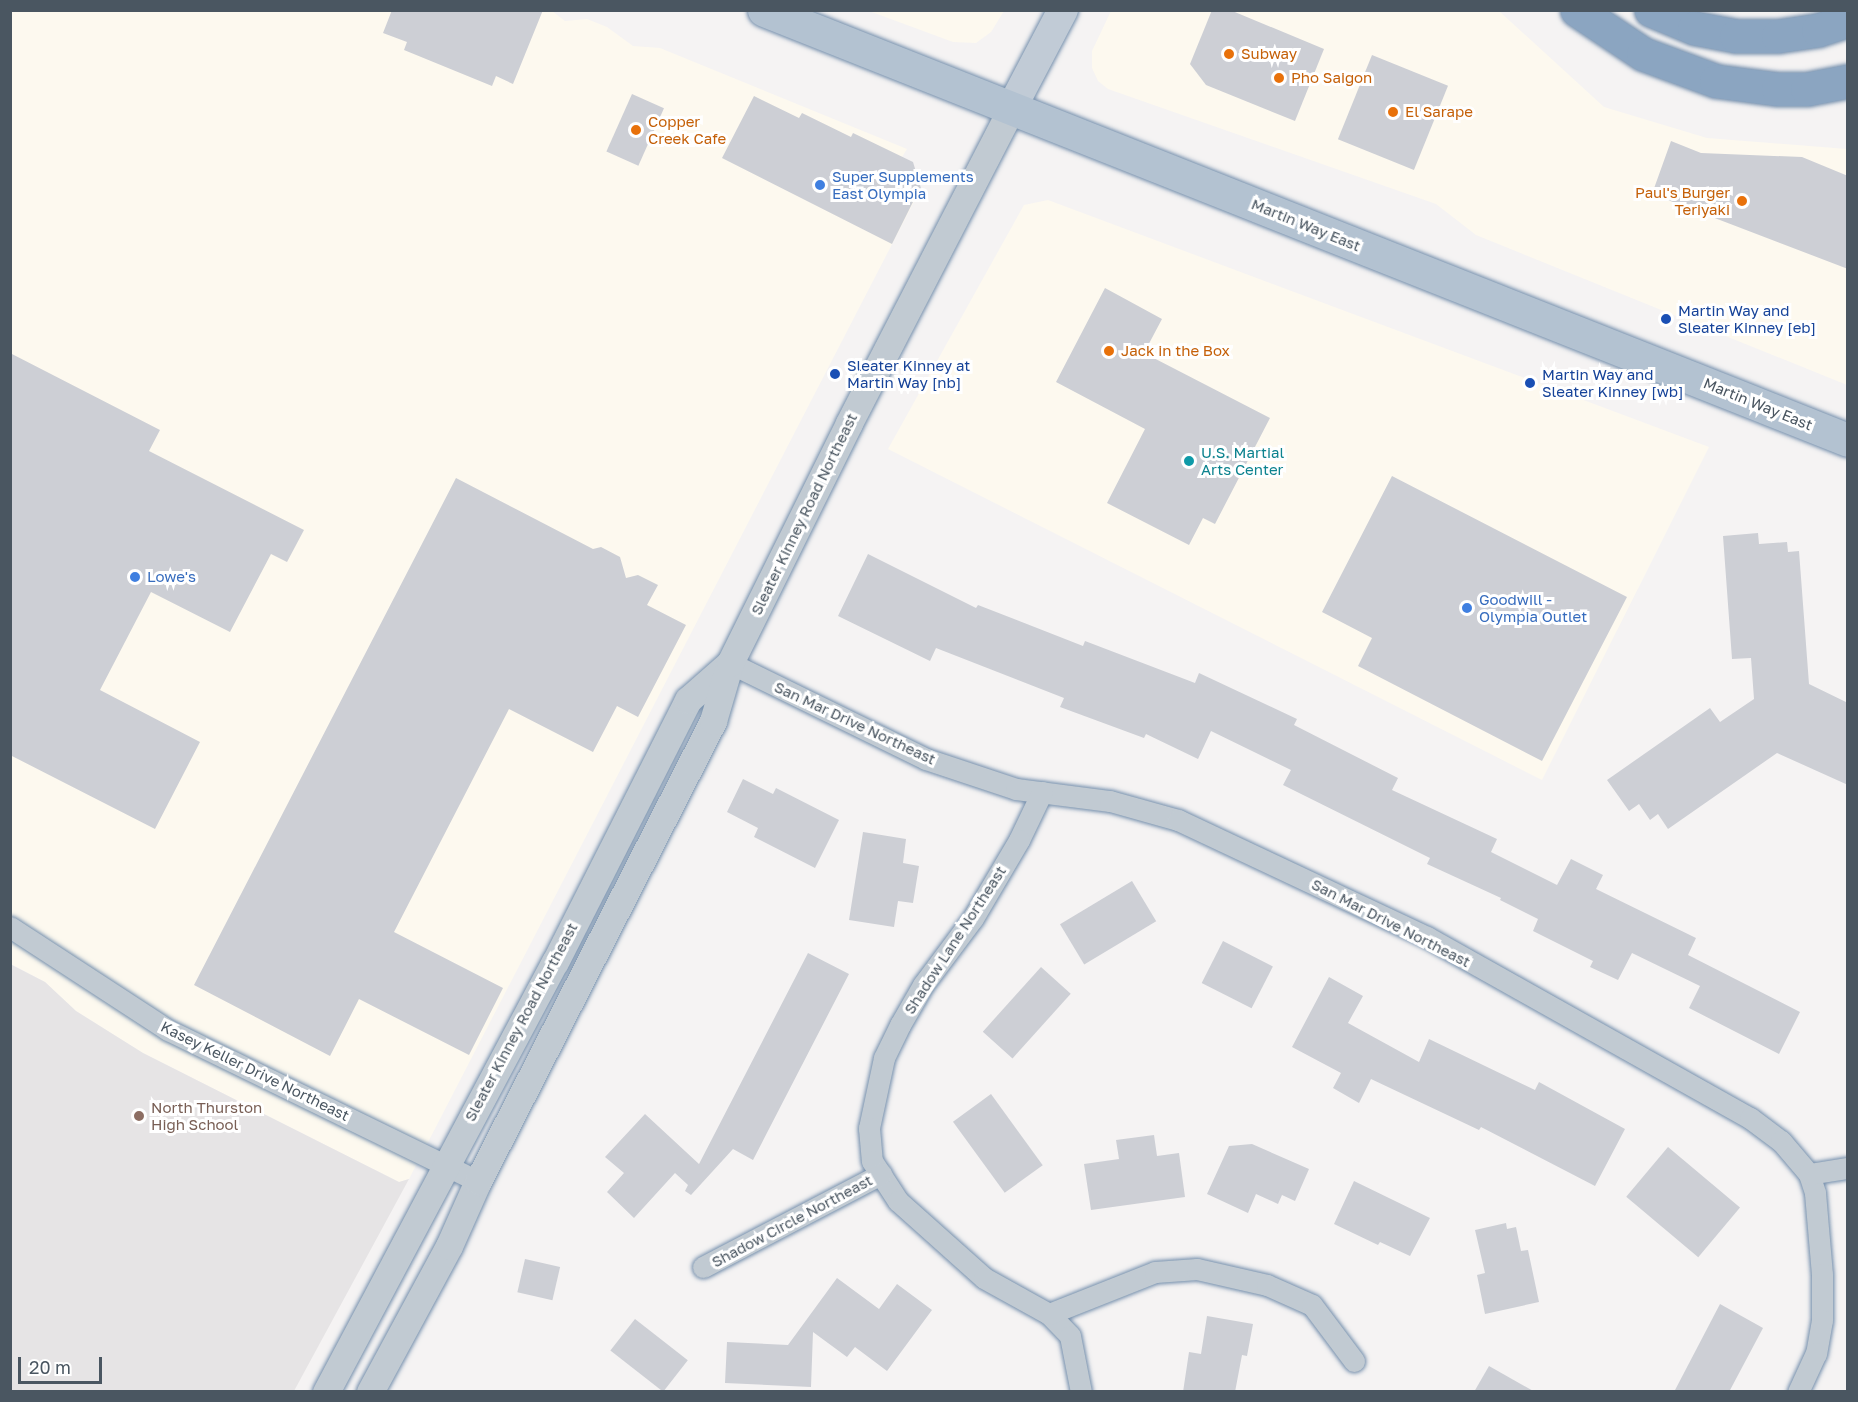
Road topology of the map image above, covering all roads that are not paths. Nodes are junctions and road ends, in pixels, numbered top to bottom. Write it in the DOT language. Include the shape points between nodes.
graph roads {
  1 [pos="764,10"];
  2 [pos="1063,10"];
  3 [pos="1577,10"];
  4 [pos="1651,10"];
  5 [pos="1848,20"];
  6 [pos="1848,81"];
  7 [pos="1011,109"];
  8 [pos="1848,440"];
  9 [pos="730,663"];
  10 [pos="1042,792"];
  11 [pos="10,927"];
  12 [pos="445,1166"];
  13 [pos="1848,1168"];
  14 [pos="881,1174"];
  15 [pos="1809,1174"];
  16 [pos="478,1180"];
  17 [pos="703,1268"];
  18 [pos="1049,1314"];
  19 [pos="1354,1361"];
  20 [pos="326,1392"];
  21 [pos="370,1392"];
  22 [pos="1081,1392"];
  23 [pos="1798,1392"];
  1 -- 7 [label="main road, Martin Way East"];
  2 -- 7 [label="main road"];
  3 -- 6 [label="highway" via="1643,54 1716,81 1778,89 1807,89"];
  4 -- 5 [label="highway" via="1694,28 1736,36 1778,36 1818,30"];
  7 -- 8 [label="main road, Martin Way East"];
  7 -- 9 [label="street, Sleater Kinney Road Northeast"];
  9 -- 10 [label="street, San Mar Drive Northeast" via="926,759 1016,789"];
  9 -- 12 [label="street, Sleater Kinney Road Northeast" via="688,700 555,962"];
  9 -- 16 [label="street, Sleater Kinney Road Northeast" via="713,721"];
  10 -- 14 [label="street, Shadow Lane Northeast" via="973,918 923,985 884,1058 869,1128 872,1161"];
  10 -- 15 [label="street, San Mar Drive Northeast" via="1110,801 1178,820 1427,938 1750,1118 1781,1141"];
  11 -- 12 [label="street, Kasey Keller Drive Northeast" via="168,1030"];
  12 -- 16 [label="street, Kasey Keller Drive Northeast"];
  12 -- 20 [label="street, Sleater Kinney Road Northeast"];
  13 -- 15 [label="street"];
  14 -- 17 [label="street, Shadow Circle Northeast"];
  14 -- 18 [label="street, Shadow Lane Northeast" via="898,1200 984,1278"];
  15 -- 23 [label="street, San Mar Drive Northeast" via="1815,1193 1822,1320 1816,1353"];
  16 -- 21 [label="street, Sleater Kinney Road Northeast" via="449,1246"];
  18 -- 19 [label="street" via="1155,1272 1197,1269 1267,1285 1312,1305"];
  18 -- 22 [label="street, Shadow Lane Northeast" via="1070,1336"];
}
